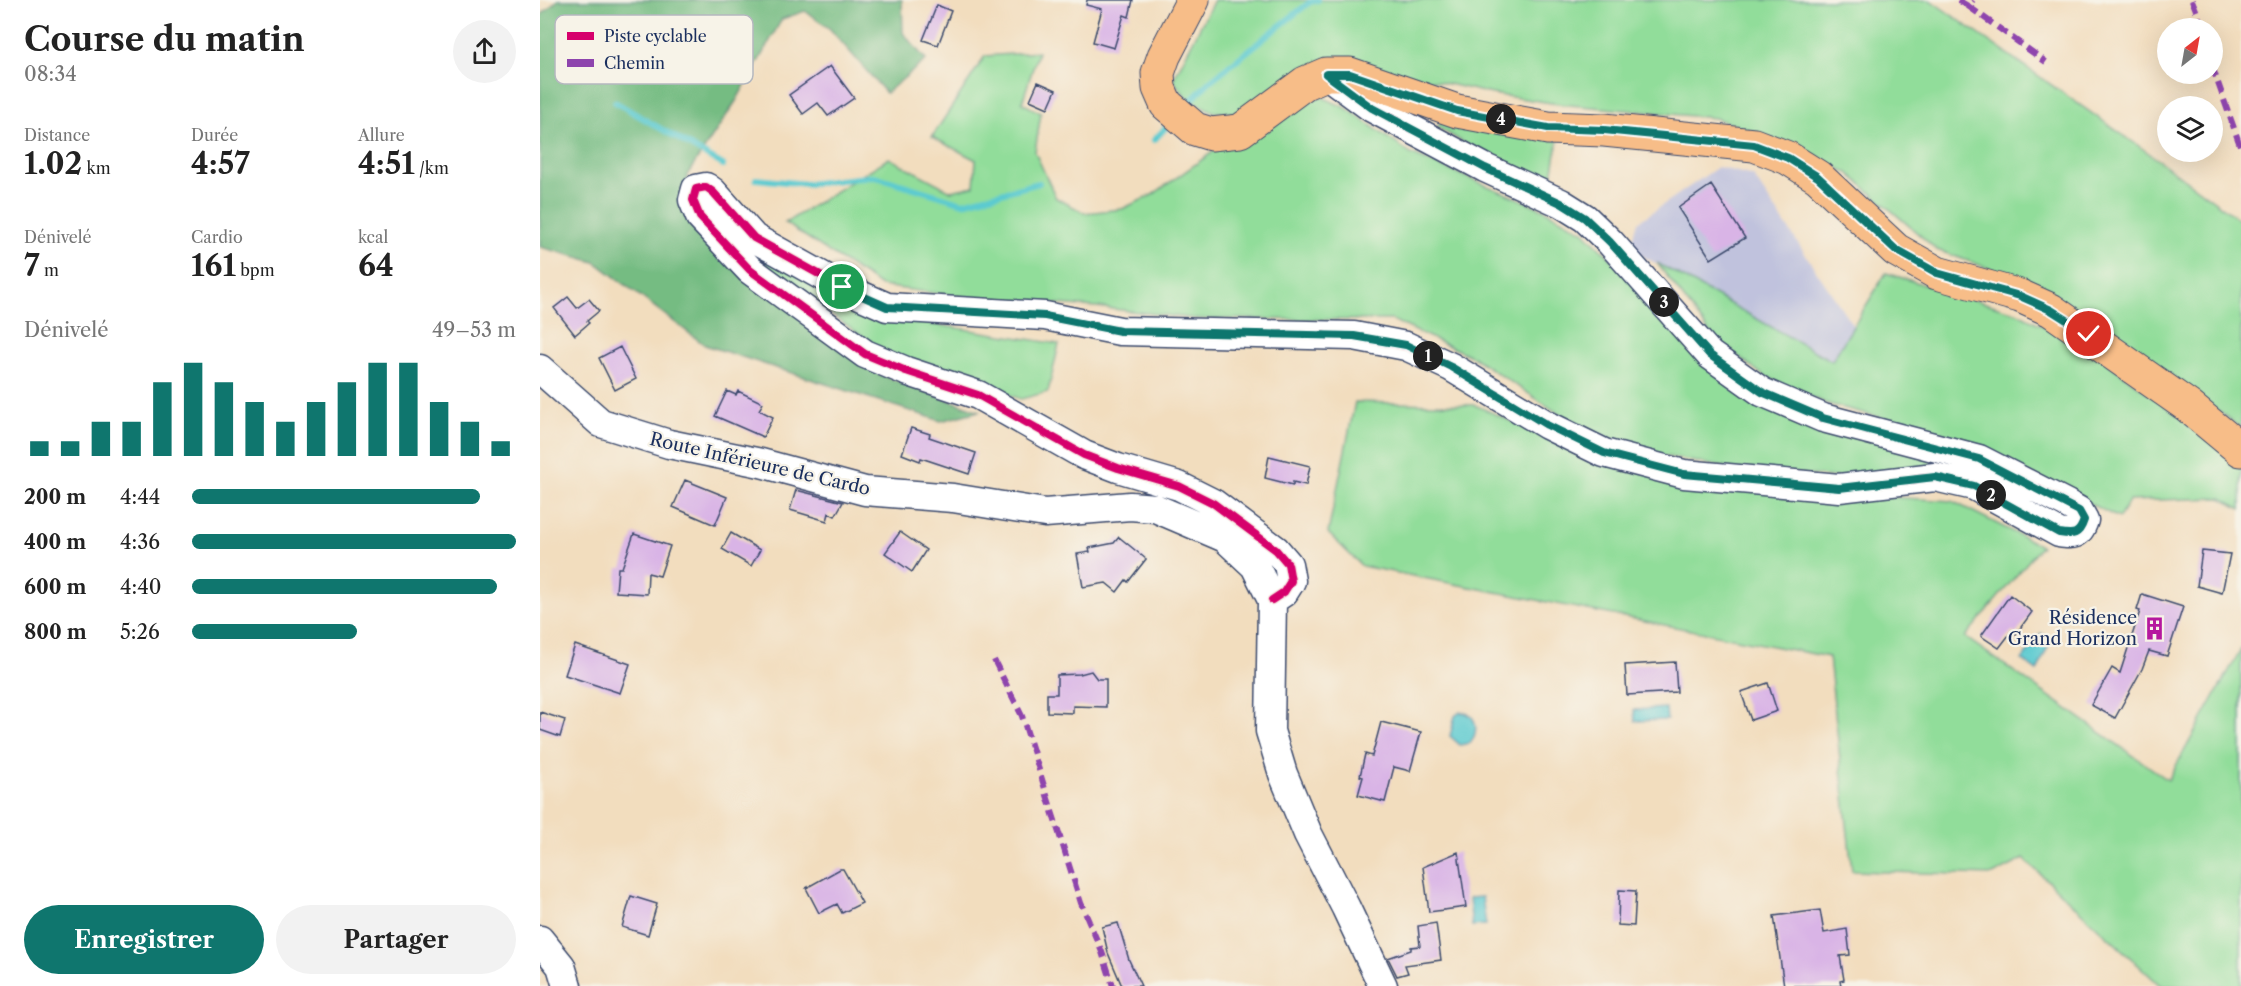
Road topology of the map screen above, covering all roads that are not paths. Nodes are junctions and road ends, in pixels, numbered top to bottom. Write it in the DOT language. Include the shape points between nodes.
graph roads {
  1 [pos="1193,0"];
  2 [pos="1326,74"];
  3 [pos="540,369"];
  4 [pos="2241,450"];
  5 [pos="1272,600"];
  6 [pos="540,940"];
  7 [pos="567,986"];
  8 [pos="1383,986"];
  1 -- 2 [label="main road" via="1164,56 1158,88 1166,104 1195,129 1211,134 1240,131 1305,83"];
  2 -- 4 [label="main road" via="1350,74 1457,111 1548,128 1754,145 1788,158 1818,177 1896,250 1937,273 2020,296 2051,310 2188,406"];
  2 -- 5 [label="street" via="1372,108 1585,218 1710,355 1762,392 1823,418 1979,459 2067,504 2079,511 2084,520 2081,529 2073,534 2059,533 1974,486 1935,477 1839,488 1684,474 1604,453 1406,345 1354,336 1120,331 1045,316 887,307 754,238 713,192 706,187 696,189 693,200 700,216 750,270 865,354 978,395 1084,455 1179,486 1213,503 1276,550 1288,564 1291,581"];
  3 -- 5 [label="street, Route Inférieure de Cardo" via="601,423 669,444 865,490 953,498 1046,513 1130,506 1155,508 1225,538 1255,566"];
  5 -- 8 [label="street, Route Inférieure de Cardo" via="1270,731 1308,834"];
  6 -- 7 [label="street" via="561,966"];
}
